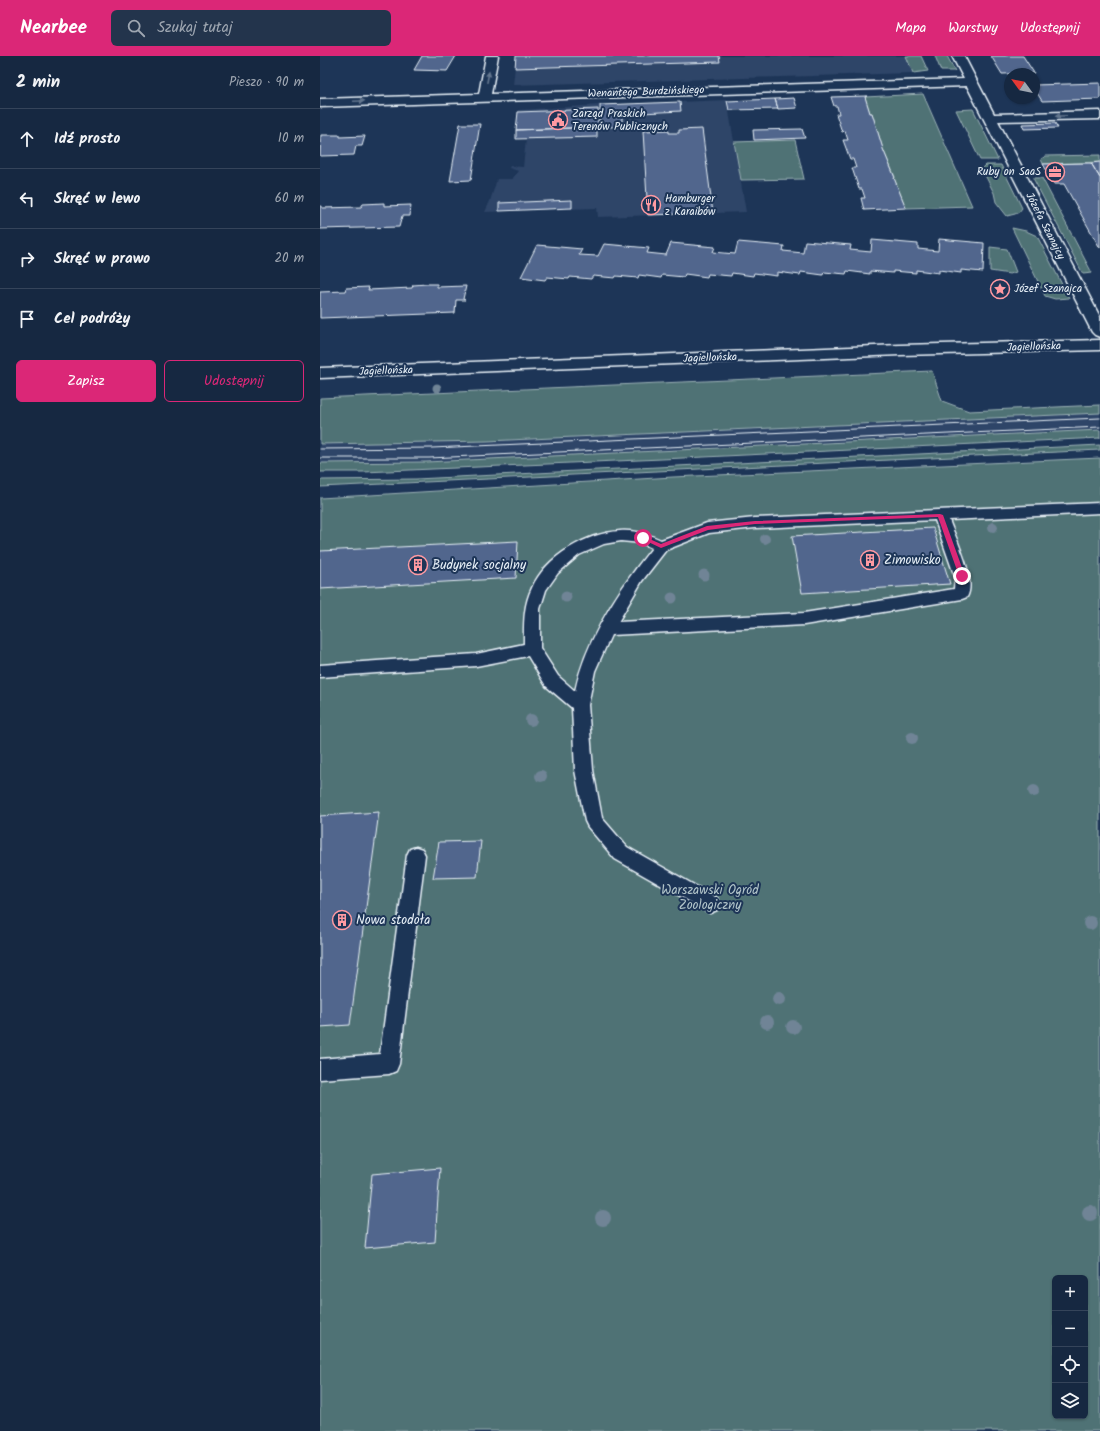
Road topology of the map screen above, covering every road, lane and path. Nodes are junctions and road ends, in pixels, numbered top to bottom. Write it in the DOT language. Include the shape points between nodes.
graph roads {
  1 [pos="492,56"];
  2 [pos="958,56"];
  3 [pos="971,82"];
  4 [pos="484,97"];
  5 [pos="320,103"];
  6 [pos="1100,115"];
  7 [pos="990,118"];
  8 [pos="1100,332"];
  9 [pos="1100,345"];
  10 [pos="320,373"];
  11 [pos="1100,508"];
  12 [pos="940,515"];
  13 [pos="661,546"];
  14 [pos="606,629"];
  15 [pos="532,649"];
  16 [pos="320,671"];
  17 [pos="580,705"];
  18 [pos="416,855"];
  19 [pos="710,904"];
  20 [pos="320,1069"];
  4 -- 1 [label="street, one-way"];
  2 -- 3 [label="street, Józefa Szanajcy"];
  3 -- 4 [label="street, Wenantego Burdzińskiego"];
  3 -- 7 [label="street, Józefa Szanajcy"];
  5 -- 4 [label="street, Wenantego Burdzińskiego, one-way"];
  6 -- 7 [label="street, one-way"];
  7 -- 8 [label="street, Józefa Szanajcy"];
  9 -- 10 [label="street, Jagiellońska" via="900,350"];
  11 -- 12 [label="lane"];
  12 -- 13 [label="lane" via="755,522 707,528"];
  12 -- 14 [label="lane" via="962,576 962,592 804,619"];
  13 -- 14 [label="lane" via="637,577"];
  13 -- 15 [label="lane" via="643,538 621,536 601,539 574,551 553,569 539,588 532,609"];
  14 -- 17 [label="lane" via="587,671"];
  15 -- 16 [label="lane" via="476,660"];
  15 -- 17 [label="lane" via="552,681"];
  17 -- 19 [label="lane" via="584,770 594,821 622,853"];
  18 -- 20 [label="lane" via="389,1064"];
}
